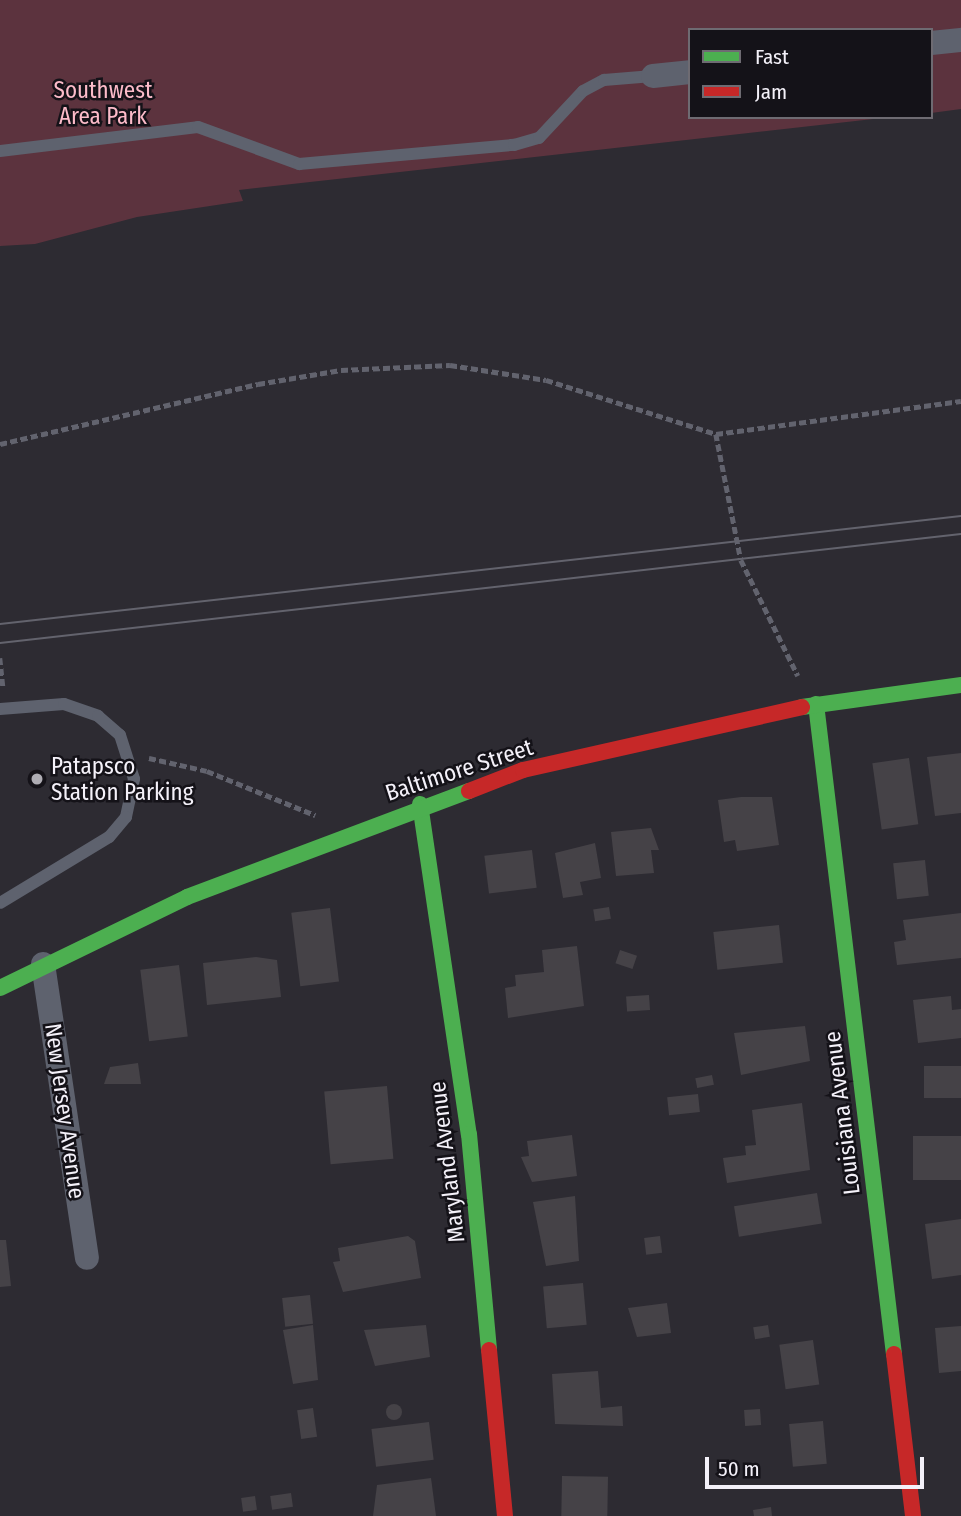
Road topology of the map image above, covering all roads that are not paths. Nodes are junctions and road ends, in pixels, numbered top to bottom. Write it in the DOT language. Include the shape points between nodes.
graph roads {
  1 [pos="961,40"];
  2 [pos="933,43"];
  3 [pos="688,72"];
  4 [pos="653,76"];
  5 [pos="0,150"];
  6 [pos="961,685"];
  7 [pos="1,702"];
  8 [pos="816,704"];
  9 [pos="420,804"];
  10 [pos="0,903"];
  11 [pos="43,964"];
  12 [pos="0,988"];
  13 [pos="87,1258"];
  14 [pos="506,1516"];
  15 [pos="914,1516"];
  1 -- 2 [label="street"];
  3 -- 4 [label="street"];
  4 -- 5 [label="lane" via="604,80 583,91 539,138 514,145 299,164 198,127"];
  6 -- 8 [label="street, Baltimore Street"];
  7 -- 10 [label="lane" via="64,704 98,716 120,735 131,762 132,800 108,837"];
  8 -- 9 [label="street, Baltimore Street" via="523,770"];
  8 -- 15 [label="street, Louisiana Avenue"];
  9 -- 11 [label="street, Baltimore Street"];
  9 -- 14 [label="street, Maryland Avenue" via="469,1134"];
  11 -- 12 [label="street, Baltimore Street"];
  11 -- 13 [label="street, New Jersey Avenue"];
}
